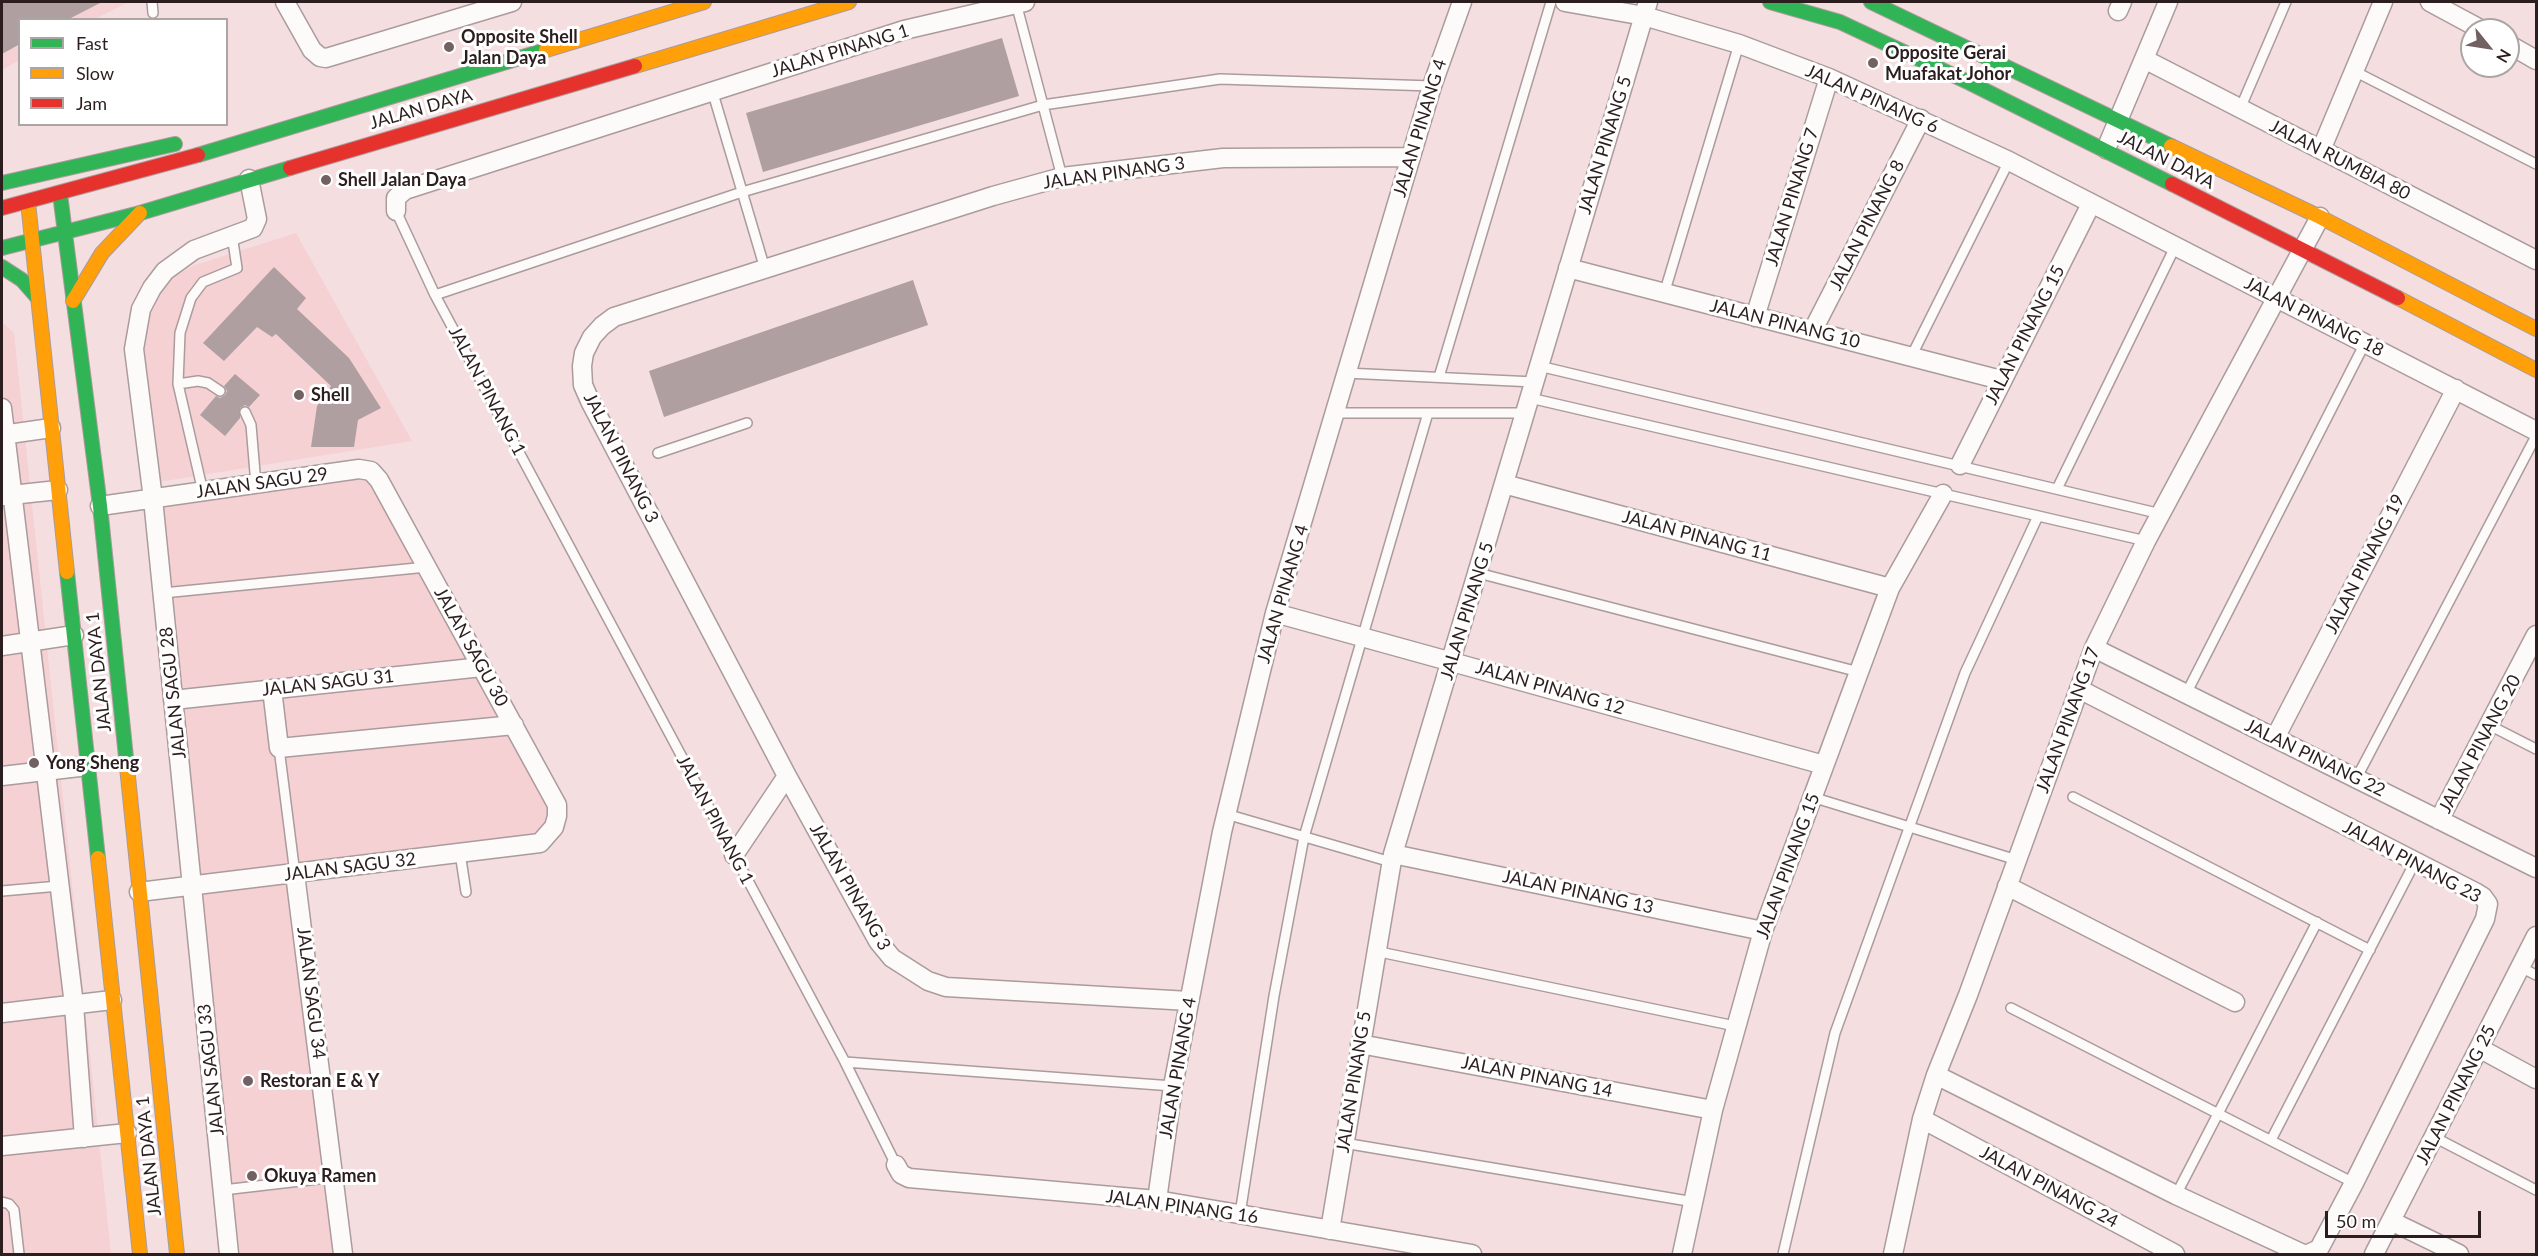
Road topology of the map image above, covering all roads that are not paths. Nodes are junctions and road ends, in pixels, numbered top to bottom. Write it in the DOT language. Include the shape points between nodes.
graph roads {
  1 [pos="152,2"];
  2 [pos="285,2"];
  3 [pos="512,2"];
  4 [pos="704,2"];
  5 [pos="849,2"];
  6 [pos="1020,2"];
  7 [pos="1462,2"];
  8 [pos="1551,2"];
  9 [pos="1565,2"];
  10 [pos="1770,2"];
  11 [pos="1871,2"];
  12 [pos="2168,2"];
  13 [pos="2286,2"];
  14 [pos="2383,2"];
  15 [pos="2430,2"];
  16 [pos="1646,9"];
  17 [pos="153,13"];
  18 [pos="2460,18"];
  19 [pos="1739,44"];
  20 [pos="2520,51"];
  21 [pos="2144,59"];
  22 [pos="2536,60"];
  23 [pos="2354,71"];
  24 [pos="1829,78"];
  25 [pos="1432,86"];
  26 [pos="712,90"];
  27 [pos="1043,105"];
  28 [pos="2240,108"];
  29 [pos="1921,119"];
  30 [pos="2118,119"];
  31 [pos="212,136"];
  32 [pos="257,140"];
  33 [pos="189,141"];
  34 [pos="2106,150"];
  35 [pos="2321,150"];
  36 [pos="1411,157"];
  37 [pos="2009,161"];
  38 [pos="2536,164"];
  39 [pos="1062,177"];
  40 [pos="249,179"];
  41 [pos="2,183"];
  42 [pos="742,192"];
  43 [pos="60,194"];
  44 [pos="28,202"];
  45 [pos="2091,204"];
  46 [pos="2,208"];
  47 [pos="396,211"];
  48 [pos="140,213"];
  49 [pos="2320,217"];
  50 [pos="66,233"];
  51 [pos="232,235"];
  52 [pos="32,242"];
  53 [pos="2175,247"];
  54 [pos="2,248"];
  55 [pos="2304,249"];
  56 [pos="2536,260"];
  57 [pos="2,267"];
  58 [pos="1568,268"];
  59 [pos="765,269"];
  60 [pos="1664,294"];
  61 [pos="435,295"];
  62 [pos="38,297"];
  63 [pos="2277,299"];
  64 [pos="73,301"];
  65 [pos="1755,317"];
  66 [pos="2536,329"];
  67 [pos="1814,330"];
  68 [pos="2365,343"];
  69 [pos="1911,357"];
  70 [pos="2536,370"];
  71 [pos="1347,373"];
  72 [pos="1438,377"];
  73 [pos="2001,380"];
  74 [pos="178,384"];
  75 [pos="2456,389"];
  76 [pos="1532,390"];
  77 [pos="220,391"];
  78 [pos="2,408"];
  79 [pos="245,412"];
  80 [pos="1334,413"];
  81 [pos="1428,413"];
  82 [pos="747,423"];
  83 [pos="51,428"];
  84 [pos="2536,431"];
  85 [pos="3,435"];
  86 [pos="2536,436"];
  87 [pos="658,453"];
  88 [pos="1960,465"];
  89 [pos="371,471"];
  90 [pos="256,484"];
  91 [pos="1504,484"];
  92 [pos="2058,489"];
  93 [pos="58,490"];
  94 [pos="203,492"];
  95 [pos="1942,494"];
  96 [pos="6,495"];
  97 [pos="153,499"];
  98 [pos="100,506"];
  99 [pos="2161,514"];
  100 [pos="2038,516"];
  101 [pos="2146,541"];
  102 [pos="427,567"];
  103 [pos="1478,573"];
  104 [pos="1890,588"];
  105 [pos="163,593"];
  106 [pos="1275,614"];
  107 [pos="74,635"];
  108 [pos="1361,637"];
  109 [pos="2536,640"];
  110 [pos="29,643"];
  111 [pos="2,646"];
  112 [pos="2094,648"];
  113 [pos="1452,661"];
  114 [pos="482,668"];
  115 [pos="1859,672"];
  116 [pos="272,689"];
  117 [pos="2079,689"];
  118 [pos="2186,694"];
  119 [pos="173,700"];
  120 [pos="514,725"];
  121 [pos="2489,725"];
  122 [pos="2275,738"];
  123 [pos="279,748"];
  124 [pos="2536,749"];
  125 [pos="1824,765"];
  126 [pos="88,766"];
  127 [pos="45,771"];
  128 [pos="2,776"];
  129 [pos="787,776"];
  130 [pos="2356,779"];
  131 [pos="1812,797"];
  132 [pos="2073,797"];
  133 [pos="1226,814"];
  134 [pos="2439,820"];
  135 [pos="1908,826"];
  136 [pos="554,827"];
  137 [pos="1304,837"];
  138 [pos="460,853"];
  139 [pos="734,855"];
  140 [pos="1392,858"];
  141 [pos="2017,860"];
  142 [pos="2415,862"];
  143 [pos="2536,868"];
  144 [pos="295,874"];
  145 [pos="59,886"];
  146 [pos="192,886"];
  147 [pos="2007,886"];
  148 [pos="2,891"];
  149 [pos="139,892"];
  150 [pos="466,892"];
  151 [pos="2317,922"];
  152 [pos="1763,931"];
  153 [pos="2536,936"];
  154 [pos="2370,950"];
  155 [pos="1375,951"];
  156 [pos="2528,971"];
  157 [pos="112,1000"];
  158 [pos="1189,1001"];
  159 [pos="2235,1002"];
  160 [pos="74,1005"];
  161 [pos="2011,1008"];
  162 [pos="2,1013"];
  163 [pos="1735,1026"];
  164 [pos="1360,1044"];
  165 [pos="2479,1048"];
  166 [pos="844,1062"];
  167 [pos="1936,1075"];
  168 [pos="2536,1079"];
  169 [pos="1173,1086"];
  170 [pos="1713,1110"];
  171 [pos="2218,1113"];
  172 [pos="1922,1119"];
  173 [pos="127,1133"];
  174 [pos="2434,1137"];
  175 [pos="84,1138"];
  176 [pos="2271,1140"];
  177 [pos="1344,1143"];
  178 [pos="2,1146"];
  179 [pos="896,1165"];
  180 [pos="335,1177"];
  181 [pos="2354,1183"];
  182 [pos="223,1190"];
  183 [pos="2536,1190"];
  184 [pos="2176,1195"];
  185 [pos="1156,1200"];
  186 [pos="2,1202"];
  187 [pos="1694,1202"];
  188 [pos="1240,1215"];
  189 [pos="2391,1221"];
  190 [pos="1330,1230"];
  191 [pos="19,1254"];
  192 [pos="140,1254"];
  193 [pos="177,1254"];
  194 [pos="229,1254"];
  195 [pos="343,1254"];
  196 [pos="1472,1254"];
  197 [pos="1682,1254"];
  198 [pos="1783,1254"];
  199 [pos="1893,1254"];
  200 [pos="2175,1254"];
  201 [pos="2303,1254"];
  202 [pos="2308,1254"];
  203 [pos="2374,1254"];
  204 [pos="2459,1254"];
  1 -- 17 [label="lane"];
  2 -- 3 [label="street" via="312,50 326,58"];
  4 -- 32 [label="main road, JALAN DAYA"];
  5 -- 40 [label="main road, JALAN DAYA"];
  6 -- 26 [label="street, JALAN PINANG 1" via="904,30"];
  6 -- 27 [label="lane"];
  7 -- 25 [label="street, JALAN PINANG 4"];
  8 -- 72 [label="lane"];
  9 -- 16 [label="street"];
  10 -- 34 [label="main road, JALAN DAYA" via="1840,22"];
  11 -- 30 [label="main road, JALAN DAYA"];
  12 -- 21 [label="street"];
  13 -- 28 [label="lane"];
  14 -- 23 [label="street"];
  15 -- 18 [label="street"];
  16 -- 19 [label="street, JALAN PINANG 6"];
  16 -- 58 [label="street, JALAN PINANG 5"];
  19 -- 24 [label="street, JALAN PINANG 6"];
  19 -- 60 [label="lane"];
  20 -- 22 [label="street"];
  21 -- 28 [label="street, JALAN RUMBIA 80"];
  21 -- 30 [label="street"];
  23 -- 35 [label="street"];
  23 -- 38 [label="lane"];
  24 -- 29 [label="street, JALAN PINANG 6"];
  24 -- 65 [label="street, JALAN PINANG 7"];
  25 -- 27 [label="lane" via="1220,78"];
  25 -- 36 [label="street, JALAN PINANG 4"];
  26 -- 42 [label="lane"];
  26 -- 47 [label="street, JALAN PINANG 1" via="405,190 396,198"];
  27 -- 39 [label="lane"];
  27 -- 42 [label="lane"];
  28 -- 35 [label="street, JALAN RUMBIA 80"];
  29 -- 37 [label="street, JALAN PINANG 6"];
  29 -- 67 [label="street, JALAN PINANG 8"];
  30 -- 34 [label="street"];
  30 -- 49 [label="main road, JALAN DAYA"];
  31 -- 32 [label="main road"];
  32 -- 43 [label="main road, JALAN DAYA"];
  33 -- 41 [label="main road"];
  34 -- 55 [label="main road, JALAN DAYA"];
  35 -- 56 [label="street, JALAN RUMBIA 80"];
  36 -- 39 [label="street, JALAN PINANG 3" via="1223,158"];
  36 -- 71 [label="street, JALAN PINANG 4"];
  37 -- 45 [label="street, JALAN PINANG 6"];
  37 -- 69 [label="lane"];
  39 -- 59 [label="street, JALAN PINANG 3"];
  40 -- 48 [label="main road, JALAN DAYA"];
  40 -- 51 [label="street, JALAN SAGU 28" via="258,219 249,231"];
  42 -- 59 [label="lane"];
  42 -- 61 [label="lane"];
  43 -- 44 [label="main road, JALAN DAYA"];
  43 -- 50 [label="main road, JALAN DAYA 1"];
  44 -- 46 [label="main road, JALAN DAYA"];
  44 -- 52 [label="main road, JALAN DAYA 1"];
  45 -- 53 [label="street, JALAN PINANG 18"];
  45 -- 73 [label="street, JALAN PINANG 15"];
  47 -- 61 [label="lane, JALAN PINANG 1"];
  48 -- 50 [label="main road, JALAN DAYA"];
  48 -- 64 [label="main road" via="102,253"];
  49 -- 55 [label="street, JALAN PINANG 17"];
  49 -- 66 [label="main road, JALAN DAYA"];
  50 -- 52 [label="main road, JALAN DAYA"];
  50 -- 64 [label="main road, JALAN DAYA 1"];
  51 -- 74 [label="lane" via="237,268 203,282 191,297 180,333"];
  51 -- 97 [label="street, JALAN SAGU 28" via="179,259 159,278 141,309 134,350"];
  52 -- 54 [label="main road, JALAN DAYA"];
  52 -- 62 [label="main road, JALAN DAYA 1"];
  53 -- 63 [label="street, JALAN PINANG 18"];
  53 -- 92 [label="lane"];
  55 -- 63 [label="street, JALAN PINANG 17"];
  55 -- 70 [label="main road, JALAN DAYA"];
  57 -- 62 [label="main road"];
  58 -- 60 [label="street, JALAN PINANG 10"];
  58 -- 76 [label="street, JALAN PINANG 5"];
  59 -- 129 [label="street, JALAN PINANG 3" via="614,317 592,337 582,366 583,385 590,401"];
  60 -- 65 [label="street, JALAN PINANG 10"];
  61 -- 139 [label="lane, JALAN PINANG 1"];
  62 -- 83 [label="main road, JALAN DAYA 1"];
  63 -- 68 [label="street, JALAN PINANG 18"];
  63 -- 99 [label="street, JALAN PINANG 17"];
  64 -- 98 [label="main road, JALAN DAYA 1"];
  65 -- 67 [label="street, JALAN PINANG 10"];
  67 -- 69 [label="street, JALAN PINANG 10"];
  68 -- 75 [label="street, JALAN PINANG 18"];
  68 -- 118 [label="lane"];
  69 -- 73 [label="street, JALAN PINANG 10"];
  71 -- 72 [label="lane"];
  71 -- 80 [label="street, JALAN PINANG 4"];
  72 -- 76 [label="lane"];
  73 -- 88 [label="street, JALAN PINANG 15"];
  74 -- 77 [label="lane" via="198,381"];
  74 -- 94 [label="lane"];
  75 -- 84 [label="street, JALAN PINANG 18"];
  75 -- 122 [label="street, JALAN PINANG 19"];
  76 -- 81 [label="lane"];
  76 -- 88 [label="lane"];
  76 -- 91 [label="street, JALAN PINANG 5"];
  76 -- 95 [label="lane"];
  78 -- 85 [label="street"];
  79 -- 90 [label="lane" via="251,424"];
  80 -- 81 [label="lane"];
  80 -- 106 [label="street, JALAN PINANG 4"];
  81 -- 108 [label="lane"];
  82 -- 87 [label="lane"];
  83 -- 85 [label="street"];
  83 -- 93 [label="main road, JALAN DAYA 1"];
  85 -- 96 [label="street"];
  86 -- 130 [label="lane"];
  88 -- 92 [label="lane"];
  89 -- 90 [label="street, JALAN SAGU 29" via="359,469"];
  89 -- 102 [label="street, JALAN SAGU 30"];
  90 -- 94 [label="street, JALAN SAGU 29"];
  91 -- 103 [label="street, JALAN PINANG 5"];
  91 -- 104 [label="street, JALAN PINANG 11"];
  92 -- 99 [label="lane"];
  93 -- 96 [label="street"];
  93 -- 107 [label="main road, JALAN DAYA 1"];
  94 -- 97 [label="street, JALAN SAGU 29"];
  95 -- 100 [label="lane"];
  95 -- 104 [label="street, JALAN PINANG 15"];
  96 -- 110 [label="street"];
  97 -- 98 [label="street, JALAN SAGU 29"];
  97 -- 105 [label="street, JALAN SAGU 28"];
  98 -- 149 [label="main road, JALAN DAYA 1"];
  99 -- 101 [label="street, JALAN PINANG 17"];
  100 -- 101 [label="lane"];
  100 -- 135 [label="lane" via="1965,673"];
  101 -- 112 [label="street, JALAN PINANG 17"];
  102 -- 105 [label="lane"];
  102 -- 114 [label="street, JALAN SAGU 30"];
  103 -- 113 [label="street, JALAN PINANG 5"];
  103 -- 115 [label="lane"];
  104 -- 115 [label="street, JALAN PINANG 15"];
  105 -- 119 [label="street, JALAN SAGU 28"];
  106 -- 108 [label="street, JALAN PINANG 12"];
  106 -- 133 [label="street, JALAN PINANG 4"];
  107 -- 110 [label="street"];
  107 -- 126 [label="main road, JALAN DAYA 1"];
  108 -- 113 [label="street, JALAN PINANG 12"];
  108 -- 137 [label="lane"];
  109 -- 121 [label="street, JALAN PINANG 20"];
  110 -- 111 [label="street"];
  110 -- 127 [label="street"];
  112 -- 117 [label="street, JALAN PINANG 17"];
  112 -- 118 [label="street, JALAN PINANG 22"];
  113 -- 125 [label="street, JALAN PINANG 12"];
  113 -- 140 [label="street, JALAN PINANG 5"];
  114 -- 116 [label="street, JALAN SAGU 31"];
  114 -- 120 [label="street, JALAN SAGU 30"];
  115 -- 125 [label="street, JALAN PINANG 15"];
  116 -- 119 [label="street, JALAN SAGU 31"];
  116 -- 123 [label="street"];
  117 -- 141 [label="street, JALAN PINANG 17"];
  117 -- 142 [label="street, JALAN PINANG 23"];
  118 -- 122 [label="street, JALAN PINANG 22"];
  119 -- 146 [label="street, JALAN SAGU 28"];
  120 -- 123 [label="street"];
  120 -- 136 [label="street, JALAN SAGU 30" via="556,805"];
  121 -- 124 [label="lane"];
  121 -- 134 [label="street, JALAN PINANG 20"];
  122 -- 130 [label="street, JALAN PINANG 22"];
  123 -- 144 [label="lane"];
  125 -- 131 [label="street, JALAN PINANG 15"];
  126 -- 127 [label="street"];
  126 -- 157 [label="main road, JALAN DAYA 1"];
  127 -- 128 [label="street"];
  127 -- 145 [label="street"];
  129 -- 139 [label="street"];
  129 -- 158 [label="street, JALAN PINANG 3" via="878,941 892,958 927,981 946,987"];
  130 -- 134 [label="street, JALAN PINANG 22"];
  131 -- 135 [label="lane"];
  131 -- 152 [label="street, JALAN PINANG 15"];
  132 -- 151 [label="lane"];
  133 -- 137 [label="lane"];
  133 -- 158 [label="street, JALAN PINANG 4"];
  134 -- 143 [label="street, JALAN PINANG 22"];
  135 -- 141 [label="lane"];
  135 -- 198 [label="lane" via="1835,1033"];
  136 -- 138 [label="street, JALAN SAGU 32" via="540,843"];
  137 -- 140 [label="lane"];
  137 -- 188 [label="lane" via="1274,996"];
  138 -- 144 [label="street, JALAN SAGU 32"];
  138 -- 150 [label="lane"];
  139 -- 166 [label="lane, JALAN PINANG 1"];
  140 -- 152 [label="street, JALAN PINANG 13"];
  140 -- 155 [label="street, JALAN PINANG 5"];
  141 -- 147 [label="street, JALAN PINANG 17"];
  142 -- 154 [label="lane"];
  142 -- 181 [label="street, JALAN PINANG 23" via="2483,897 2488,911"];
  144 -- 146 [label="street, JALAN SAGU 32"];
  144 -- 180 [label="street, JALAN SAGU 34"];
  145 -- 148 [label="lane"];
  145 -- 160 [label="street"];
  146 -- 149 [label="street, JALAN SAGU 32"];
  146 -- 182 [label="street, JALAN SAGU 33"];
  147 -- 159 [label="street"];
  147 -- 167 [label="street, JALAN PINANG 17"];
  149 -- 193 [label="main road, JALAN DAYA 1"];
  151 -- 154 [label="lane"];
  151 -- 171 [label="lane"];
  152 -- 163 [label="street, JALAN PINANG 15"];
  153 -- 156 [label="street, JALAN PINANG 25"];
  154 -- 176 [label="lane"];
  155 -- 163 [label="lane"];
  155 -- 164 [label="street, JALAN PINANG 5"];
  156 -- 165 [label="street, JALAN PINANG 25"];
  157 -- 160 [label="street"];
  157 -- 173 [label="main road, JALAN DAYA 1"];
  158 -- 169 [label="street, JALAN PINANG 4"];
  160 -- 162 [label="street"];
  160 -- 175 [label="street"];
  161 -- 171 [label="lane"];
  163 -- 170 [label="street, JALAN PINANG 15"];
  164 -- 170 [label="street, JALAN PINANG 14"];
  164 -- 177 [label="street, JALAN PINANG 5"];
  165 -- 168 [label="street"];
  165 -- 174 [label="street, JALAN PINANG 25"];
  166 -- 169 [label="lane"];
  166 -- 179 [label="lane, JALAN PINANG 1"];
  167 -- 172 [label="street, JALAN PINANG 17"];
  167 -- 184 [label="street"];
  169 -- 185 [label="street, JALAN PINANG 4"];
  170 -- 187 [label="street, JALAN PINANG 15"];
  171 -- 176 [label="lane"];
  171 -- 184 [label="lane"];
  172 -- 199 [label="street, JALAN PINANG 17"];
  172 -- 200 [label="street, JALAN PINANG 24"];
  173 -- 175 [label="street"];
  173 -- 192 [label="main road, JALAN DAYA 1"];
  174 -- 183 [label="lane"];
  174 -- 189 [label="street, JALAN PINANG 25"];
  175 -- 178 [label="street"];
  176 -- 181 [label="lane"];
  177 -- 187 [label="lane"];
  177 -- 190 [label="street, JALAN PINANG 5"];
  179 -- 185 [label="street, JALAN PINANG 16" via="909,1178"];
  180 -- 182 [label="lane"];
  180 -- 195 [label="street, JALAN SAGU 34"];
  181 -- 202 [label="street, JALAN PINANG 23" via="2319,1249"];
  182 -- 194 [label="street, JALAN SAGU 33"];
  184 -- 201 [label="street"];
  185 -- 188 [label="street, JALAN PINANG 16"];
  186 -- 191 [label="lane" via="14,1210"];
  187 -- 197 [label="street, JALAN PINANG 15"];
  188 -- 190 [label="street, JALAN PINANG 16"];
  189 -- 203 [label="street, JALAN PINANG 25"];
  189 -- 204 [label="street"];
  190 -- 196 [label="street, JALAN PINANG 16"];
}
